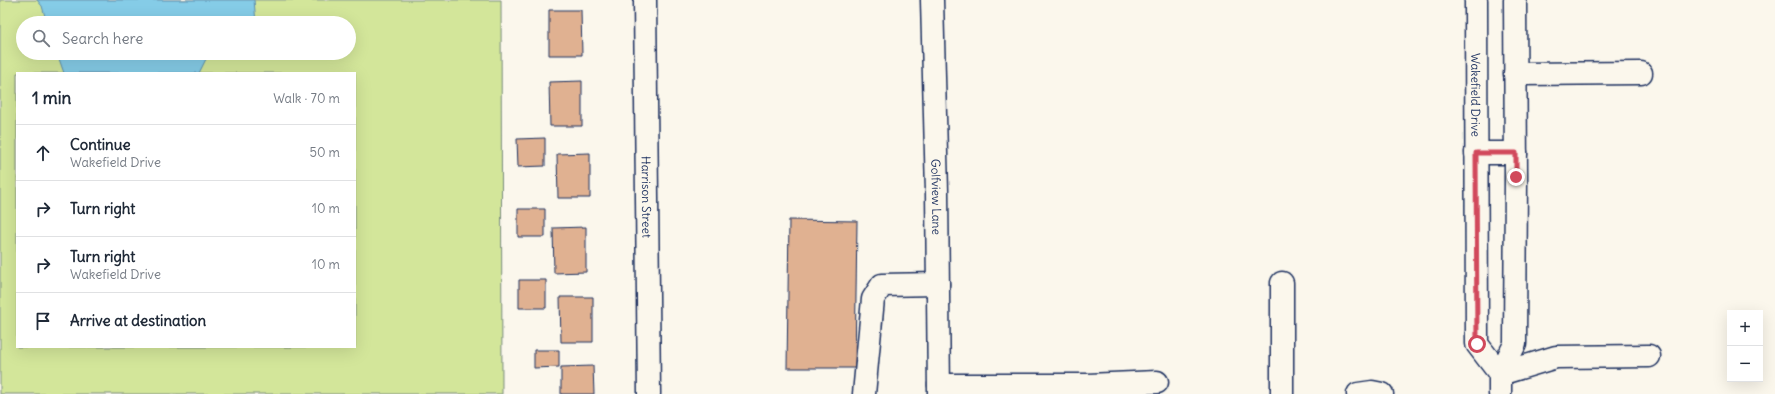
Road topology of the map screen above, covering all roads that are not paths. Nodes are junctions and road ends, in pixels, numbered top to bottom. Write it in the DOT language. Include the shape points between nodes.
graph roads {
  1 [pos="645,0"];
  2 [pos="932,0"];
  3 [pos="1476,0"];
  4 [pos="1515,0"];
  5 [pos="1641,73"];
  6 [pos="1516,74"];
  7 [pos="1476,153"];
  8 [pos="1516,153"];
  9 [pos="1282,283"];
  10 [pos="938,284"];
  11 [pos="1649,356"];
  12 [pos="1157,382"];
  13 [pos="1500,384"];
  14 [pos="939,390"];
  15 [pos="649,394"];
  16 [pos="864,394"];
  17 [pos="1282,394"];
  18 [pos="1358,394"];
  19 [pos="1382,394"];
  1 -- 15 [label="street, Harrison Street"];
  2 -- 10 [label="street, Golfview Lane"];
  3 -- 7 [label="street, Wakefield Drive"];
  4 -- 6 [label="street"];
  5 -- 6 [label="street"];
  6 -- 8 [label="street"];
  7 -- 8 [label="street"];
  7 -- 13 [label="street, Wakefield Drive" via="1477,344"];
  8 -- 13 [label="street" via="1515,344"];
  9 -- 17 [label="street"];
  10 -- 14 [label="street, Golfview Lane"];
  10 -- 16 [label="street" via="882,285 873,299"];
  11 -- 13 [label="street" via="1556,357"];
  12 -- 14 [label="street"];
  18 -- 19 [label="street"];
}
